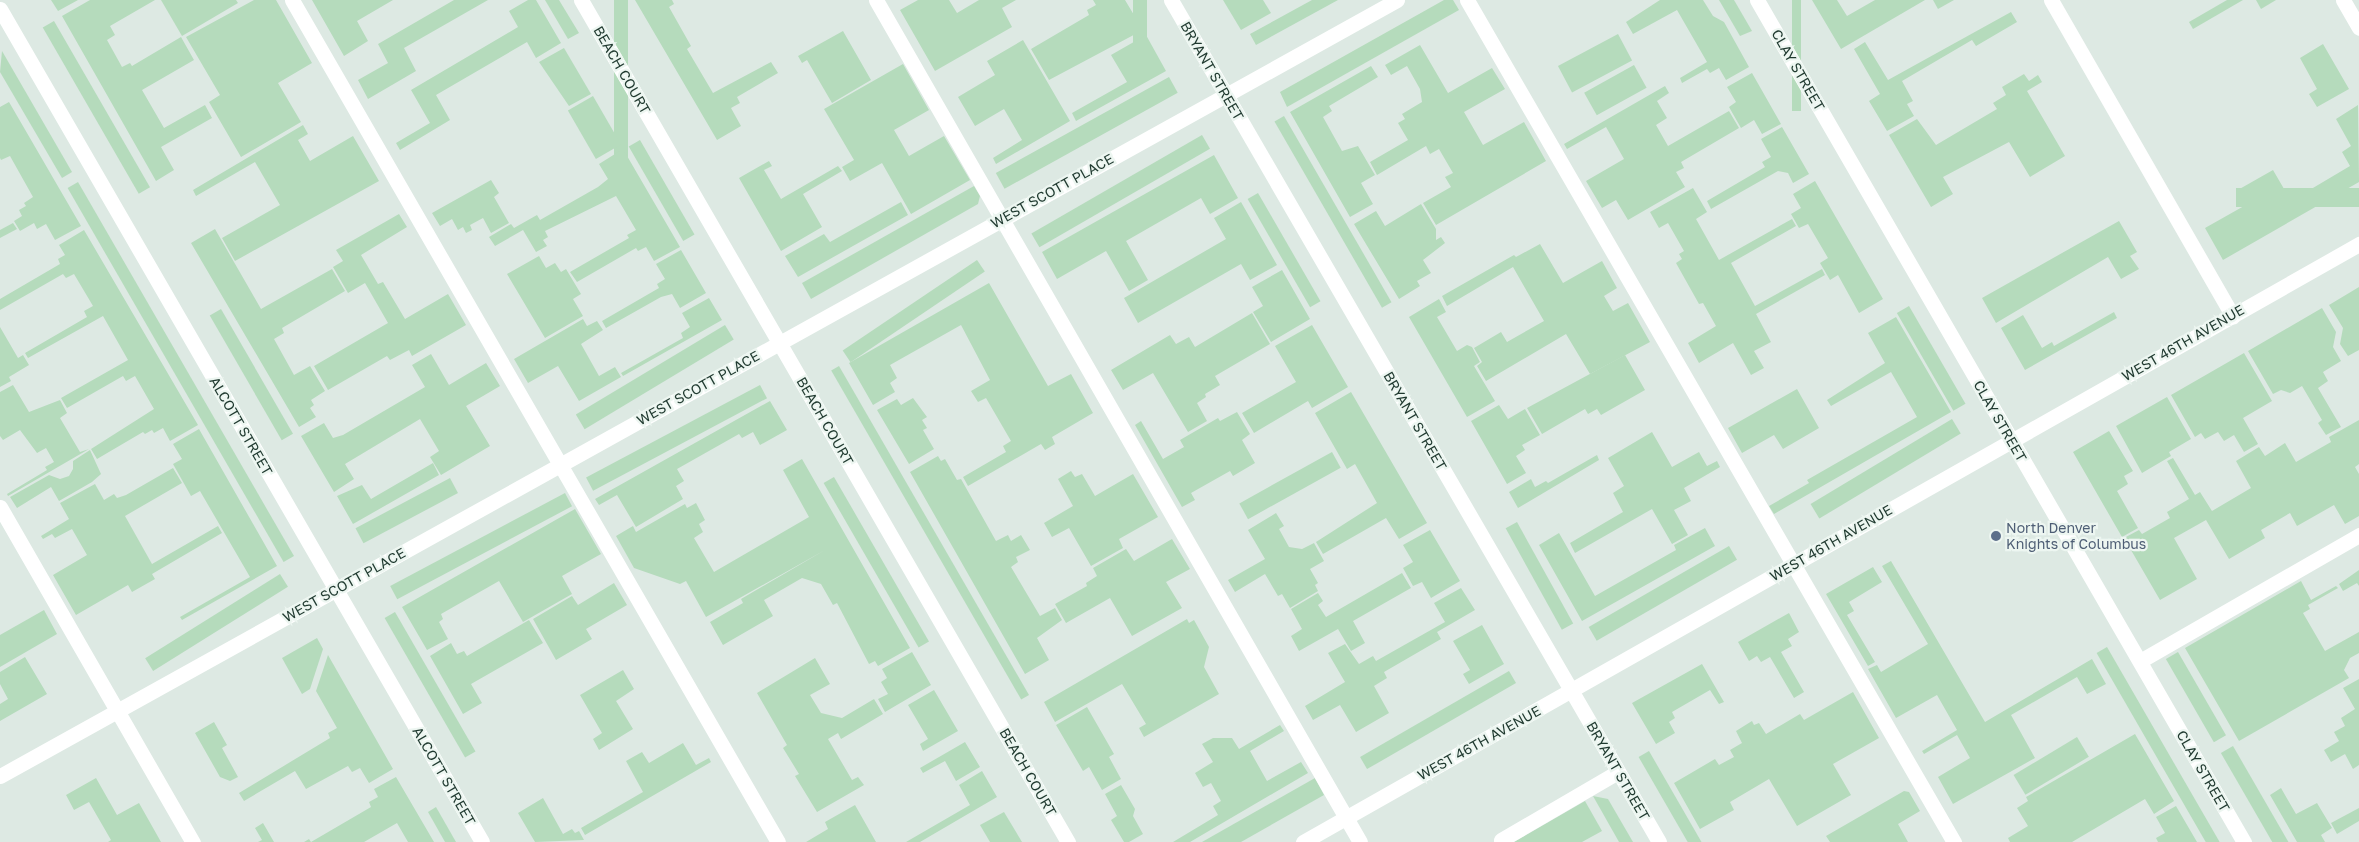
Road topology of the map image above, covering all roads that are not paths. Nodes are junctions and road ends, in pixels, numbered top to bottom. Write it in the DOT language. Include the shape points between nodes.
graph roads {
  1 [pos="292,0"];
  2 [pos="582,0"];
  3 [pos="876,0"];
  4 [pos="1171,0"];
  5 [pos="1397,0"];
  6 [pos="1467,0"];
  7 [pos="1757,0"];
  8 [pos="2050,0"];
  9 [pos="2343,0"];
  10 [pos="0,9"];
  11 [pos="2359,28"];
  12 [pos="1226,95"];
  13 [pos="1002,219"];
  14 [pos="2359,244"];
  15 [pos="2233,316"];
  16 [pos="780,343"];
  17 [pos="2012,441"];
  18 [pos="560,464"];
  19 [pos="0,507"];
  20 [pos="2359,535"];
  21 [pos="1793,564"];
  22 [pos="336,589"];
  23 [pos="2140,661"];
  24 [pos="1571,690"];
  25 [pos="117,711"];
  26 [pos="1618,772"];
  27 [pos="0,776"];
  28 [pos="1346,818"];
  29 [pos="1501,840"];
  30 [pos="193,842"];
  31 [pos="482,842"];
  32 [pos="778,842"];
  33 [pos="1068,842"];
  34 [pos="1303,842"];
  35 [pos="1360,842"];
  36 [pos="1659,842"];
  37 [pos="1954,842"];
  38 [pos="2244,842"];
  1 -- 18 [label="street"];
  2 -- 16 [label="street, BEACH COURT"];
  3 -- 13 [label="street"];
  4 -- 12 [label="street, BRYANT STREET"];
  5 -- 12 [label="street, WEST SCOTT PLACE"];
  6 -- 21 [label="street"];
  7 -- 17 [label="street, CLAY STREET"];
  8 -- 15 [label="street"];
  9 -- 11 [label="street"];
  10 -- 22 [label="street, ALCOTT STREET"];
  12 -- 13 [label="street, WEST SCOTT PLACE"];
  12 -- 24 [label="street, BRYANT STREET"];
  13 -- 16 [label="street, WEST SCOTT PLACE"];
  13 -- 28 [label="street"];
  14 -- 15 [label="street, WEST 46TH AVENUE"];
  15 -- 17 [label="street, WEST 46TH AVENUE"];
  16 -- 18 [label="street, WEST SCOTT PLACE"];
  16 -- 33 [label="street, BEACH COURT"];
  17 -- 21 [label="street, WEST 46TH AVENUE"];
  17 -- 23 [label="street, CLAY STREET"];
  18 -- 22 [label="street, WEST SCOTT PLACE"];
  18 -- 32 [label="street"];
  19 -- 25 [label="street"];
  20 -- 23 [label="street"];
  21 -- 24 [label="street, WEST 46TH AVENUE"];
  21 -- 37 [label="street"];
  22 -- 25 [label="street, WEST SCOTT PLACE"];
  22 -- 31 [label="street, ALCOTT STREET"];
  23 -- 38 [label="street, CLAY STREET"];
  24 -- 26 [label="street, BRYANT STREET"];
  24 -- 28 [label="street, WEST 46TH AVENUE"];
  25 -- 27 [label="street, WEST SCOTT PLACE"];
  25 -- 30 [label="street"];
  26 -- 29 [label="street"];
  26 -- 36 [label="street, BRYANT STREET"];
  28 -- 34 [label="street, WEST 46TH AVENUE"];
  28 -- 35 [label="street"];
}
